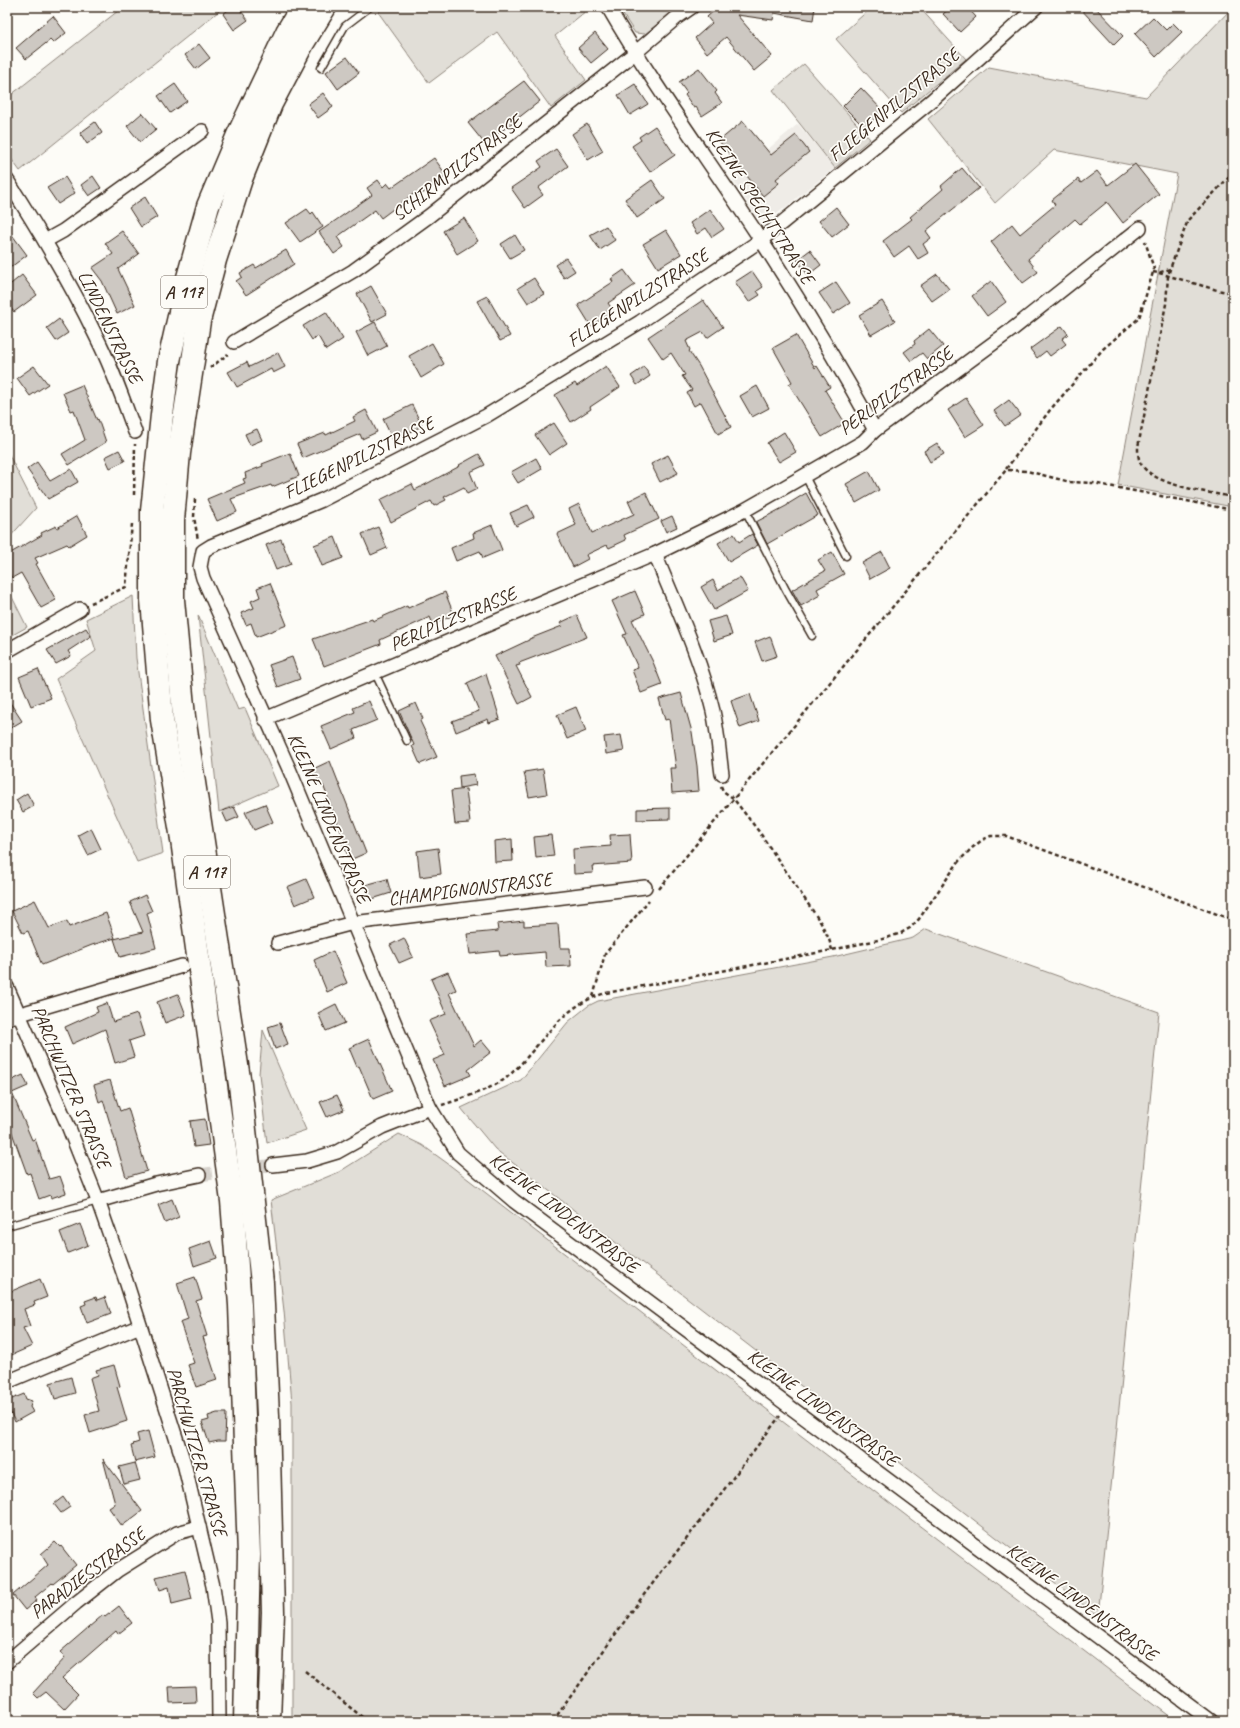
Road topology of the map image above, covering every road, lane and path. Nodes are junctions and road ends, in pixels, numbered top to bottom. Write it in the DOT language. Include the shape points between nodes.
graph roads {
  1 [pos="302,7"];
  2 [pos="325,7"];
  3 [pos="370,7"];
  4 [pos="608,7"];
  5 [pos="692,7"];
  6 [pos="1036,7"];
  7 [pos="634,53"];
  8 [pos="321,68"];
  9 [pos="202,131"];
  10 [pos="1233,173"];
  11 [pos="7,180"];
  12 [pos="1140,228"];
  13 [pos="761,240"];
  14 [pos="45,241"];
  15 [pos="1170,269"];
  16 [pos="1153,272"];
  17 [pos="1158,273"];
  18 [pos="1168,276"];
  19 [pos="1233,293"];
  20 [pos="234,342"];
  21 [pos="208,375"];
  22 [pos="875,430"];
  23 [pos="135,432"];
  24 [pos="1006,470"];
  25 [pos="804,476"];
  26 [pos="195,496"];
  27 [pos="1233,497"];
  28 [pos="134,501"];
  29 [pos="745,510"];
  30 [pos="1233,510"];
  31 [pos="133,522"];
  32 [pos="207,548"];
  33 [pos="654,554"];
  34 [pos="846,556"];
  35 [pos="80,609"];
  36 [pos="812,636"];
  37 [pos="7,651"];
  38 [pos="375,673"];
  39 [pos="265,719"];
  40 [pos="408,741"];
  41 [pos="722,774"];
  42 [pos="733,798"];
  43 [pos="650,890"];
  44 [pos="649,900"];
  45 [pos="1233,920"];
  46 [pos="353,923"];
  47 [pos="278,943"];
  48 [pos="832,950"];
  49 [pos="182,966"];
  50 [pos="7,987"];
  51 [pos="593,997"];
  52 [pos="13,1016"];
  53 [pos="430,1108"];
  54 [pos="273,1165"];
  55 [pos="199,1175"];
  56 [pos="98,1201"];
  57 [pos="7,1226"];
  58 [pos="140,1326"];
  59 [pos="7,1382"];
  60 [pos="787,1406"];
  61 [pos="199,1527"];
  62 [pos="7,1662"];
  63 [pos="305,1671"];
  64 [pos="219,1721"];
  65 [pos="245,1721"];
  66 [pos="269,1721"];
  67 [pos="367,1721"];
  68 [pos="553,1721"];
  69 [pos="1211,1721"];
  1 -- 65 [label="highway, A 117" via="277,52 208,206 187,281 169,361 152,511 152,600 162,720 182,841 233,1208 240,1306 249,1555"];
  2 -- 66 [label="highway, A 117" via="303,43 272,104 241,179 214,260 199,321 178,453 173,520 173,600 184,717 240,1085 262,1283 273,1612"];
  3 -- 8 [label="lane" via="345,26"];
  4 -- 7 [label="street, KLEINE SPECHTSTRASSE"];
  5 -- 7 [label="street, SCHIRMPILZSTRASSE"];
  6 -- 13 [label="street, FLIEGENPILZSTRASSE" via="931,101"];
  7 -- 13 [label="street, KLEINE SPECHTSTRASSE"];
  7 -- 20 [label="street, SCHIRMPILZSTRASSE" via="429,216 359,267"];
  9 -- 14 [label="street" via="63,232"];
  10 -- 15 [label="path" via="1188,220"];
  11 -- 14 [label="street, LINDENSTRASSE"];
  12 -- 16 [label="path"];
  12 -- 22 [label="street, PERLPILZSTRASSE" via="1014,328"];
  13 -- 22 [label="street, KLEINE SPECHTSTRASSE" via="826,343"];
  13 -- 32 [label="street, FLIEGENPILZSTRASSE" via="640,322 486,416 322,500"];
  14 -- 23 [label="street, LINDENSTRASSE" via="96,336 116,379"];
  15 -- 17 [label="path"];
  15 -- 18 [label="path"];
  16 -- 17 [label="path"];
  16 -- 24 [label="path" via="1139,318 1103,349 1050,410"];
  17 -- 18 [label="path"];
  18 -- 19 [label="path"];
  18 -- 27 [label="path" via="1166,304 1138,447 1140,462 1149,474 1166,483"];
  20 -- 21 [label="path" via="229,353 209,368"];
  22 -- 25 [label="street, PERLPILZSTRASSE" via="863,442"];
  23 -- 28 [label="path"];
  24 -- 30 [label="path" via="1027,471 1070,482 1093,483"];
  24 -- 42 [label="path"];
  25 -- 29 [label="street, PERLPILZSTRASSE"];
  25 -- 34 [label="lane"];
  26 -- 32 [label="path" via="194,517 198,538"];
  29 -- 33 [label="street, PERLPILZSTRASSE"];
  29 -- 36 [label="lane"];
  31 -- 35 [label="path" via="126,587"];
  32 -- 39 [label="street, KLEINE LINDENSTRASSE" via="200,567 203,578"];
  33 -- 38 [label="street, PERLPILZSTRASSE"];
  33 -- 41 [label="street" via="689,636 705,683 713,711"];
  35 -- 37 [label="street"];
  38 -- 39 [label="street, PERLPILZSTRASSE"];
  38 -- 40 [label="lane"];
  39 -- 46 [label="street, KLEINE LINDENSTRASSE" via="290,770"];
  42 -- 43 [label="path"];
  42 -- 48 [label="path" via="821,923"];
  43 -- 46 [label="street, CHAMPIGNONSTRASSE"];
  44 -- 51 [label="path" via="605,954"];
  45 -- 48 [label="path" via="1006,836 991,836 982,840 959,861 910,928 887,938"];
  46 -- 47 [label="street, CHAMPIGNONSTRASSE"];
  46 -- 53 [label="street, KLEINE LINDENSTRASSE"];
  48 -- 51 [label="path"];
  49 -- 52 [label="street"];
  50 -- 52 [label="street, PARCHWITZER STRASSE"];
  51 -- 53 [label="path" via="558,1020 528,1057 503,1080 481,1091"];
  52 -- 56 [label="street, PARCHWITZER STRASSE" via="69,1128"];
  53 -- 54 [label="street" via="382,1126 336,1152 307,1161"];
  53 -- 60 [label="street, KLEINE LINDENSTRASSE" via="458,1153 508,1196"];
  55 -- 56 [label="street" via="156,1184"];
  56 -- 57 [label="lane"];
  56 -- 58 [label="street, PARCHWITZER STRASSE"];
  58 -- 59 [label="street"];
  58 -- 61 [label="street, PARCHWITZER STRASSE" via="184,1463"];
  60 -- 68 [label="path" via="640,1600"];
  60 -- 69 [label="street, KLEINE LINDENSTRASSE"];
  61 -- 62 [label="street, PARADIESSTRASSE" via="176,1533 118,1570"];
  61 -- 64 [label="street, PARCHWITZER STRASSE" via="213,1586 218,1622"];
  63 -- 67 [label="path"];
}
